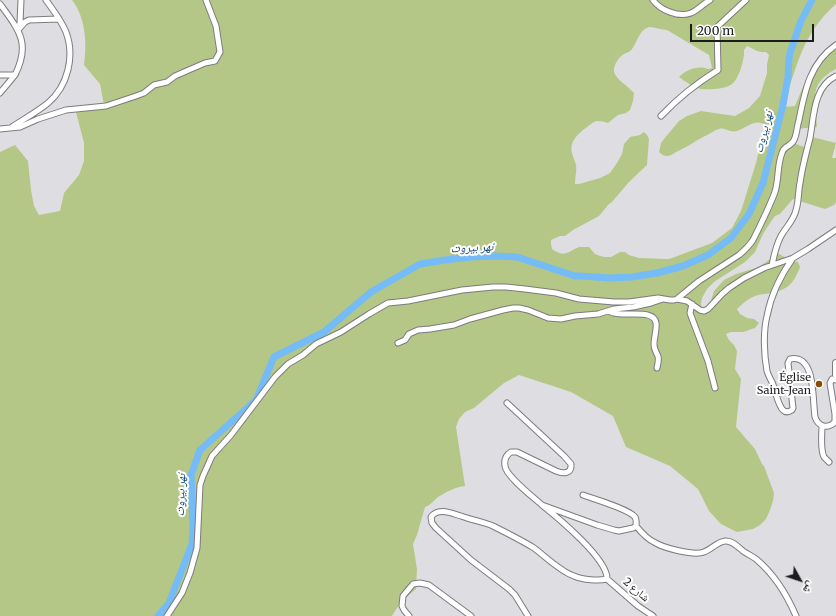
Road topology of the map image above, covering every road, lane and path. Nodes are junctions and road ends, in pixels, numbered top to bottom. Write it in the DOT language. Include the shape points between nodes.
graph roads {
  1 [pos="21,0"];
  2 [pos="46,0"];
  3 [pos="206,0"];
  4 [pos="653,0"];
  5 [pos="710,0"];
  6 [pos="746,0"];
  7 [pos="0,4"];
  8 [pos="59,19"];
  9 [pos="18,30"];
  10 [pos="836,45"];
  11 [pos="0,75"];
  12 [pos="15,75"];
  13 [pos="836,76"];
  14 [pos="0,93"];
  15 [pos="661,116"];
  16 [pos="11,128"];
  17 [pos="0,129"];
  18 [pos="836,230"];
  19 [pos="792,258"];
  20 [pos="772,265"];
  21 [pos="664,299"];
  22 [pos="677,299"];
  23 [pos="692,304"];
  24 [pos="609,311"];
  25 [pos="398,343"];
  26 [pos="836,363"];
  27 [pos="658,368"];
  28 [pos="836,375"];
  29 [pos="836,380"];
  30 [pos="716,388"];
  31 [pos="507,403"];
  32 [pos="822,426"];
  33 [pos="829,462"];
  34 [pos="583,494"];
  35 [pos="542,505"];
  36 [pos="636,526"];
  37 [pos="607,579"];
  38 [pos="167,616"];
  39 [pos="409,616"];
  40 [pos="471,616"];
  41 [pos="528,616"];
  42 [pos="653,616"];
  43 [pos="796,616"];
  1 -- 9 [label="street"];
  2 -- 8 [label="street"];
  3 -- 16 [label="street" via="216,26 220,52 215,61 205,62 168,82 154,85 144,93 106,106 66,110"];
  4 -- 5 [label="street" via="664,10 690,14"];
  6 -- 15 [label="street" via="717,27 718,70 704,78"];
  7 -- 9 [label="street"];
  8 -- 9 [label="street" via="29,20"];
  8 -- 16 [label="street" via="66,32 69,47 66,77 49,102"];
  9 -- 12 [label="street" via="23,53"];
  10 -- 22 [label="street" via="820,60 809,80 794,142 782,152 775,192 750,246"];
  11 -- 12 [label="street"];
  12 -- 14 [label="street"];
  13 -- 20 [label="street" via="825,85 815,104 799,184 797,209 779,242"];
  16 -- 17 [label="street"];
  18 -- 19 [label="street"];
  19 -- 20 [label="street"];
  19 -- 32 [label="street" via="779,280 766,317 764,335 767,372 778,400 786,412 793,408 788,363 794,358 805,364 812,380 816,421"];
  20 -- 23 [label="street" via="729,288 708,310 700,310"];
  21 -- 22 [label="street"];
  21 -- 24 [label="street"];
  21 -- 38 [label="street" via="614,302 506,287 474,288 388,303 316,344 275,376 212,456 200,485 197,548 190,573 182,593"];
  22 -- 23 [label="street"];
  23 -- 30 [label="street" via="690,313"];
  24 -- 25 [label="street" via="556,319 513,308 454,325 418,330"];
  24 -- 27 [label="street" via="616,314 646,314 655,319 654,346 659,361"];
  26 -- 28 [label="street"];
  29 -- 32 [label="street" via="832,379 830,383 835,422 829,426"];
  31 -- 35 [label="street" via="571,464 568,472 562,473 517,452 511,452 506,456 504,465 507,471"];
  32 -- 33 [label="street" via="824,457"];
  34 -- 36 [label="street" via="634,515"];
  35 -- 36 [label="street" via="614,530"];
  35 -- 37 [label="street" via="590,549 602,563 608,574"];
  36 -- 43 [label="street" via="654,543 687,552 703,552 722,541 732,542 769,572 788,598"];
  37 -- 41 [label="street" via="573,576 517,538 492,526 442,511 433,514 432,523 436,528 461,552 509,589"];
  37 -- 42 [label="street, شارع 2"];
  39 -- 40 [label="street" via="402,606 403,596 413,584 420,583 429,585"];
}
